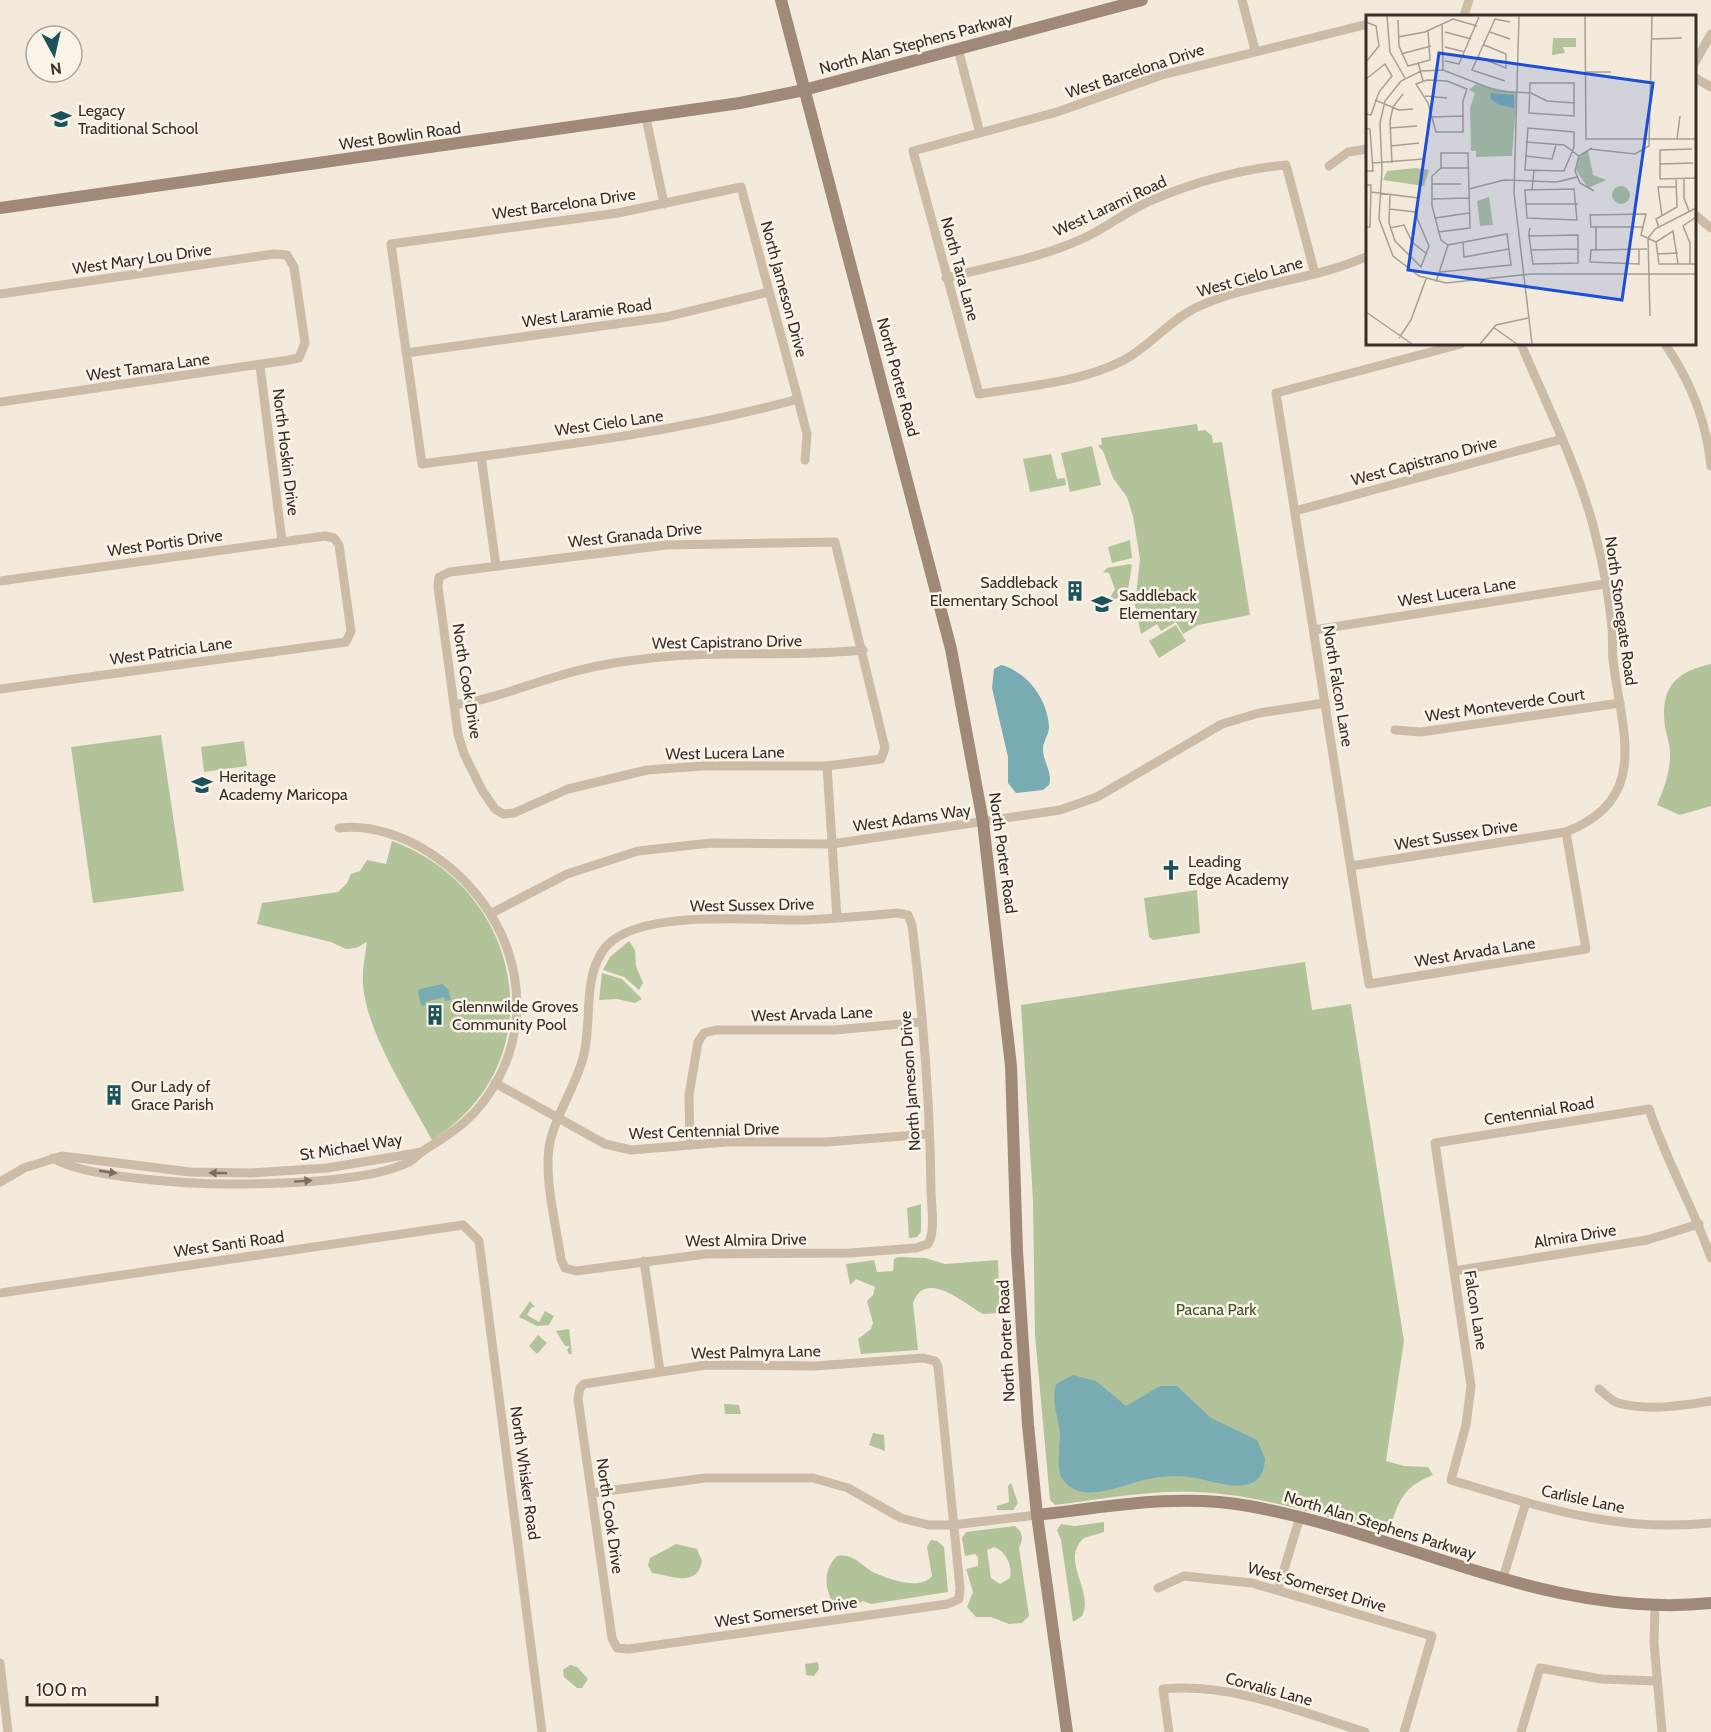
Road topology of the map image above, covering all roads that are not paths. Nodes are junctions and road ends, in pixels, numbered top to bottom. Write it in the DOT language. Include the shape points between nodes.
graph roads {
  1 [pos="781,0"];
  2 [pos="1142,0"];
  3 [pos="1242,0"];
  4 [pos="1469,0"];
  5 [pos="1464,15"];
  6 [pos="1366,24"];
  7 [pos="1711,34"];
  8 [pos="958,49"];
  9 [pos="1255,50"];
  10 [pos="1696,62"];
  11 [pos="1696,78"];
  12 [pos="1711,87"];
  13 [pos="804,90"];
  14 [pos="646,118"];
  15 [pos="980,133"];
  16 [pos="1366,149"];
  17 [pos="913,151"];
  18 [pos="1329,166"];
  19 [pos="741,187"];
  20 [pos="664,204"];
  21 [pos="0,208"];
  22 [pos="1696,215"];
  23 [pos="1711,228"];
  24 [pos="1366,257"];
  25 [pos="1315,274"];
  26 [pos="946,278"];
  27 [pos="769,292"];
  28 [pos="0,294"];
  29 [pos="1457,345"];
  30 [pos="1521,345"];
  31 [pos="1666,345"];
  32 [pos="406,353"];
  33 [pos="299,358"];
  34 [pos="260,366"];
  35 [pos="979,394"];
  36 [pos="798,399"];
  37 [pos="0,402"];
  38 [pos="1562,439"];
  39 [pos="481,456"];
  40 [pos="805,460"];
  41 [pos="1711,464"];
  42 [pos="1295,511"];
  43 [pos="282,541"];
  44 [pos="496,566"];
  45 [pos="440,577"];
  46 [pos="0,581"];
  47 [pos="1605,584"];
  48 [pos="1314,630"];
  49 [pos="346,642"];
  50 [pos="863,650"];
  51 [pos="0,689"];
  52 [pos="1325,703"];
  53 [pos="1620,703"];
  54 [pos="454,705"];
  55 [pos="1395,730"];
  56 [pos="827,766"];
  57 [pos="503,814"];
  58 [pos="983,822"];
  59 [pos="339,828"];
  60 [pos="1566,832"];
  61 [pos="832,844"];
  62 [pos="1351,866"];
  63 [pos="492,913"];
  64 [pos="908,915"];
  65 [pos="837,918"];
  66 [pos="1369,984"];
  67 [pos="922,1022"];
  68 [pos="495,1083"];
  69 [pos="560,1118"];
  70 [pos="929,1134"];
  71 [pos="1435,1143"];
  72 [pos="690,1144"];
  73 [pos="0,1182"];
  74 [pos="1699,1224"];
  75 [pos="463,1225"];
  76 [pos="928,1244"];
  77 [pos="1711,1258"];
  78 [pos="644,1261"];
  79 [pos="1454,1270"];
  80 [pos="0,1293"];
  81 [pos="660,1371"];
  82 [pos="580,1388"];
  83 [pos="1599,1389"];
  84 [pos="1711,1401"];
  85 [pos="1451,1480"];
  86 [pos="591,1493"];
  87 [pos="1526,1502"];
  88 [pos="1037,1515"];
  89 [pos="1300,1516"];
  90 [pos="1711,1523"];
  91 [pos="952,1525"];
  92 [pos="1503,1578"];
  93 [pos="1158,1588"];
  94 [pos="1278,1589"];
  95 [pos="1711,1602"];
  96 [pos="1655,1606"];
  97 [pos="617,1648"];
  98 [pos="0,1663"];
  99 [pos="1657,1681"];
  100 [pos="8,1732"];
  101 [pos="542,1732"];
  102 [pos="1067,1732"];
  103 [pos="1169,1732"];
  104 [pos="1365,1732"];
  105 [pos="1404,1732"];
  106 [pos="1521,1732"];
  107 [pos="1662,1732"];
  1 -- 13 [label="street, North Porter Road"];
  2 -- 8 [label="street, North Alan Stephens Parkway"];
  3 -- 9 [label="street"];
  4 -- 5 [label="street"];
  6 -- 9 [label="street, West Barcelona Drive"];
  7 -- 10 [label="street"];
  8 -- 13 [label="street, North Alan Stephens Parkway"];
  8 -- 15 [label="street"];
  9 -- 15 [label="street, West Barcelona Drive"];
  11 -- 12 [label="street"];
  13 -- 14 [label="street, West Bowlin Road"];
  13 -- 58 [label="street, North Porter Road" via="951,650"];
  14 -- 20 [label="street"];
  14 -- 21 [label="street, West Bowlin Road"];
  15 -- 17 [label="street, West Barcelona Drive"];
  16 -- 18 [label="street" via="1348,152"];
  17 -- 26 [label="street, North Tara Lane"];
  19 -- 20 [label="street, West Barcelona Drive"];
  19 -- 27 [label="street, North Jameson Drive"];
  20 -- 32 [label="street, West Barcelona Drive" via="391,244"];
  22 -- 23 [label="street"];
  24 -- 25 [label="street, West Cielo Lane"];
  25 -- 26 [label="street, West Larami Road" via="1286,165 1185,188 1152,200 1074,242"];
  25 -- 35 [label="street, West Cielo Lane" via="1201,305 1180,316 1142,349 1087,375"];
  26 -- 35 [label="street, North Tara Lane"];
  27 -- 32 [label="street, West Laramie Road" via="666,317"];
  27 -- 36 [label="street, North Jameson Drive"];
  28 -- 33 [label="street, West Mary Lou Drive" via="287,255 294,267 305,343"];
  29 -- 42 [label="street, North Falcon Lane" via="1276,393"];
  30 -- 38 [label="street, North Stonegate Road"];
  31 -- 41 [label="street" via="1684,371 1703,416"];
  32 -- 39 [label="street, West Cielo Lane" via="422,464"];
  33 -- 34 [label="street, West Tamara Lane"];
  34 -- 37 [label="street, West Tamara Lane"];
  34 -- 43 [label="street, North Hoskin Drive"];
  36 -- 39 [label="street, West Cielo Lane" via="653,433"];
  36 -- 40 [label="street, North Jameson Drive" via="807,435"];
  38 -- 42 [label="street, West Capistrano Drive"];
  38 -- 47 [label="street, North Stonegate Road" via="1593,525"];
  39 -- 44 [label="street"];
  42 -- 48 [label="street, North Falcon Lane"];
  43 -- 46 [label="street, West Portis Drive"];
  43 -- 49 [label="street, West Portis Drive" via="324,536 334,538 339,545 351,631"];
  44 -- 45 [label="street, West Granada Drive"];
  44 -- 50 [label="street, West Granada Drive" via="666,544 835,542"];
  45 -- 54 [label="street, North Cook Drive" via="438,587"];
  47 -- 48 [label="street, West Lucera Lane"];
  47 -- 53 [label="street, North Stonegate Road"];
  48 -- 52 [label="street, North Falcon Lane"];
  49 -- 51 [label="street, West Patricia Lane"];
  50 -- 54 [label="street, West Capistrano Drive" via="786,656 702,654 634,660"];
  50 -- 56 [label="street, West Lucera Lane" via="885,748 881,759"];
  52 -- 58 [label="street, West Adams Way" via="1258,713 1222,724 1075,806"];
  52 -- 62 [label="street, North Falcon Lane"];
  53 -- 55 [label="street, West Monteverde Court" via="1421,732"];
  53 -- 60 [label="street, North Stonegate Road" via="1627,760 1620,786 1596,818"];
  54 -- 57 [label="street, North Cook Drive" via="464,754 482,790"];
  56 -- 57 [label="street, West Lucera Lane" via="647,770 568,789 514,813"];
  56 -- 61 [label="street"];
  58 -- 61 [label="street, West Adams Way"];
  58 -- 88 [label="street, North Porter Road" via="1010,1055 1022,1349"];
  59 -- 63 [label="street" via="371,829 428,851 458,873"];
  60 -- 62 [label="street, West Sussex Drive"];
  60 -- 66 [label="street, West Arvada Lane" via="1586,949"];
  61 -- 63 [label="street, West Adams Way" via="711,843 638,851 567,874"];
  61 -- 65 [label="street"];
  62 -- 66 [label="street, North Falcon Lane"];
  63 -- 68 [label="street" via="512,963 517,1005 511,1046"];
  64 -- 65 [label="street, West Sussex Drive"];
  64 -- 67 [label="street, North Jameson Drive"];
  65 -- 69 [label="street, West Sussex Drive" via="713,918 640,928 618,937 603,950 590,983 585,1053"];
  67 -- 70 [label="street, North Jameson Drive"];
  67 -- 72 [label="street, West Arvada Lane" via="835,1030 704,1033 698,1042 688,1106"];
  68 -- 69 [label="street, West Centennial Drive"];
  68 -- 73 [label="street, St Michael Way" via="474,1113 422,1152 327,1168 251,1173 160,1169 72,1155 24,1168"];
  69 -- 72 [label="street, West Centennial Drive" via="617,1148"];
  69 -- 78 [label="street, West Almira Drive" via="550,1144 549,1165 565,1268"];
  70 -- 72 [label="street, West Centennial Drive" via="826,1142"];
  70 -- 76 [label="street, North Jameson Drive" via="932,1234"];
  71 -- 74 [label="street, Centennial Road" via="1648,1109"];
  71 -- 79 [label="street, Falcon Lane"];
  74 -- 77 [label="street"];
  74 -- 79 [label="street, Almira Drive" via="1647,1240"];
  75 -- 80 [label="street, West Santi Road"];
  75 -- 101 [label="street, North Whisker Road" via="479,1241"];
  76 -- 78 [label="street, West Almira Drive" via="850,1253 706,1254"];
  78 -- 81 [label="street"];
  79 -- 85 [label="street, Falcon Lane" via="1471,1386 1468,1415"];
  81 -- 82 [label="street, West Palmyra Lane" via="590,1381"];
  81 -- 91 [label="street, West Palmyra Lane" via="706,1365 816,1366 923,1358 935,1361"];
  82 -- 86 [label="street, North Cook Drive" via="578,1399"];
  83 -- 84 [label="street" via="1616,1403 1678,1406"];
  85 -- 87 [label="street, Carlisle Lane"];
  86 -- 91 [label="street" via="705,1478 813,1478 848,1488 901,1518 929,1525"];
  86 -- 97 [label="street, North Cook Drive" via="612,1638"];
  87 -- 90 [label="street, Carlisle Lane" via="1619,1524"];
  87 -- 92 [label="street"];
  88 -- 89 [label="street, North Alan Stephens Parkway" via="1186,1500 1246,1505"];
  88 -- 91 [label="street"];
  88 -- 102 [label="street, North Porter Road"];
  89 -- 92 [label="street, North Alan Stephens Parkway"];
  89 -- 94 [label="street"];
  91 -- 97 [label="street, West Somerset Drive" via="959,1599 948,1604"];
  92 -- 96 [label="street, North Alan Stephens Parkway" via="1565,1596"];
  93 -- 94 [label="street, West Somerset Drive" via="1184,1576 1222,1578"];
  94 -- 105 [label="street, West Somerset Drive" via="1432,1636"];
  95 -- 96 [label="street, North Alan Stephens Parkway"];
  96 -- 99 [label="street"];
  98 -- 100 [label="street"];
  99 -- 106 [label="street" via="1601,1679 1540,1668"];
  99 -- 107 [label="street"];
  103 -- 104 [label="street, Corvalis Lane" via="1163,1689 1186,1687 1224,1690"];
}
